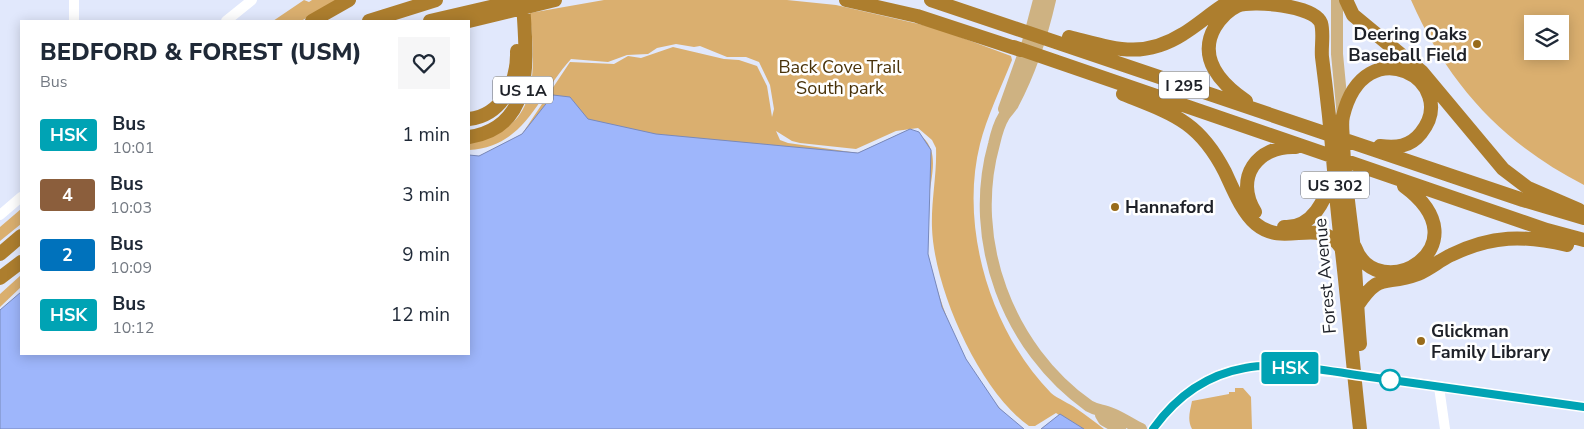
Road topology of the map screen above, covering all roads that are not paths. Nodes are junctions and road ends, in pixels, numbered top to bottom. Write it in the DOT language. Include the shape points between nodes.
graph roads {
  1 [pos="74,0"];
  2 [pos="252,0"];
  3 [pos="349,0"];
  4 [pos="436,0"];
  5 [pos="555,0"];
  6 [pos="846,0"];
  7 [pos="931,0"];
  8 [pos="1039,0"];
  9 [pos="1050,0"];
  10 [pos="1232,0"];
  11 [pos="1301,0"];
  12 [pos="1310,0"];
  13 [pos="1329,0"];
  14 [pos="1337,0"];
  15 [pos="1342,0"];
  16 [pos="1346,0"];
  17 [pos="526,2"];
  18 [pos="506,5"];
  19 [pos="74,20"];
  20 [pos="227,20"];
  21 [pos="314,20"];
  22 [pos="371,20"];
  23 [pos="435,20"];
  24 [pos="470,21"];
  25 [pos="1053,37"];
  26 [pos="1045,59"];
  27 [pos="1326,81"];
  28 [pos="1340,92"];
  29 [pos="1259,109"];
  30 [pos="1004,116"];
  31 [pos="1343,117"];
  32 [pos="470,119"];
  33 [pos="470,137"];
  34 [pos="1359,144"];
  35 [pos="1302,147"];
  36 [pos="1334,174"];
  37 [pos="1394,178"];
  38 [pos="20,198"];
  39 [pos="1584,212"];
  40 [pos="0,215"];
  41 [pos="1584,218"];
  42 [pos="20,237"];
  43 [pos="1584,240"];
  44 [pos="1347,245"];
  45 [pos="1584,248"];
  46 [pos="0,254"];
  47 [pos="20,263"];
  48 [pos="0,278"];
  49 [pos="1357,306"];
  50 [pos="1358,375"];
  51 [pos="1439,387"];
  52 [pos="1584,407"];
  53 [pos="1098,411"];
  54 [pos="1120,429"];
  55 [pos="1141,429"];
  56 [pos="1153,429"];
  57 [pos="1360,429"];
  58 [pos="1366,429"];
  59 [pos="1445,429"];
  1 -- 19 [label="street"];
  2 -- 20 [label="street"];
  3 -- 21 [label="highway"];
  4 -- 22 [label="highway"];
  5 -- 17 [label="highway"];
  6 -- 26 [label="highway" via="917,16"];
  7 -- 25 [label="highway"];
  8 -- 30 [label="main road" via="1028,42 1004,103"];
  9 -- 30 [label="main road" via="1027,71"];
  10 -- 25 [label="highway" via="1182,35 1146,50 1116,49"];
  11 -- 12 [label="highway"];
  13 -- 27 [label="main road, Forest Avenue"];
  14 -- 28 [label="main road, Forest Avenue"];
  15 -- 28 [label="main road"];
  16 -- 39 [label="highway" via="1353,15 1422,72 1503,169 1528,188"];
  17 -- 18 [label="highway"];
  17 -- 33 [label="highway, US 1A" via="522,94 502,122 489,131"];
  18 -- 23 [label="highway"];
  18 -- 24 [label="highway"];
  18 -- 32 [label="highway" via="517,56 511,86 492,111"];
  25 -- 29 [label="highway, I 295"];
  26 -- 35 [label="highway, I 295"];
  26 -- 44 [label="highway" via="1192,126 1217,156 1256,224 1270,232 1286,234 1322,232"];
  27 -- 29 [label="highway" via="1321,24 1317,17 1300,9 1249,2 1234,7 1213,30 1209,55 1225,86"];
  27 -- 36 [label="highway, Forest Avenue / US 302"];
  28 -- 31 [label="main road, Forest Avenue"];
  29 -- 34 [label="highway, I 295"];
  30 -- 53 [label="main road" via="990,158 986,193 988,240 996,273 1007,305 1026,340 1061,382"];
  31 -- 34 [label="highway" via="1355,88 1376,70 1402,68 1424,86 1431,112 1418,138 1394,148"];
  31 -- 44 [label="highway, Forest Avenue / US 302"];
  34 -- 41 [label="highway, I 295"];
  35 -- 36 [label="highway" via="1280,147 1268,152 1248,173 1249,202 1257,214 1270,224 1287,228 1301,224 1312,218 1321,206"];
  35 -- 37 [label="highway, I 295"];
  36 -- 44 [label="highway, Forest Avenue / US 302"];
  37 -- 43 [label="highway, I 295"];
  37 -- 44 [label="highway" via="1429,210 1436,233 1432,249 1422,261 1400,272 1383,271 1365,264"];
  38 -- 40 [label="street"];
  42 -- 46 [label="highway"];
  44 -- 49 [label="highway, Forest Avenue / US 302"];
  44 -- 50 [label="highway, Forest Avenue / US 302"];
  45 -- 49 [label="highway" via="1538,238 1484,242 1453,254 1420,273 1377,282"];
  47 -- 48 [label="highway"];
  49 -- 50 [label="highway, Forest Avenue / US 302"];
  50 -- 51 [label="street"];
  50 -- 56 [label="street" via="1269,366 1234,370 1207,380 1177,399"];
  50 -- 57 [label="highway, Forest Avenue / US 302"];
  50 -- 58 [label="highway, Forest Avenue / US 302"];
  51 -- 52 [label="street"];
  51 -- 59 [label="street"];
  53 -- 54 [label="main road" via="1104,420"];
  53 -- 55 [label="main road" via="1107,412"];
}
